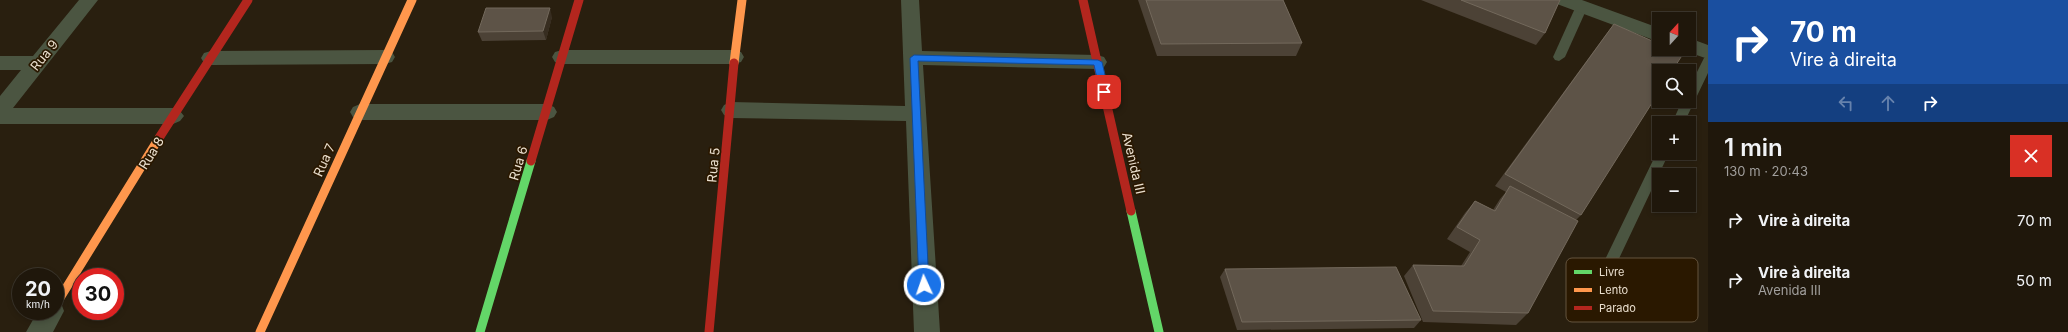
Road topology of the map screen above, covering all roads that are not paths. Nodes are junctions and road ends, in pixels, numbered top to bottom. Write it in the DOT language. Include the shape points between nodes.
graph roads {
  1 [pos="89,0"];
  2 [pos="248,0"];
  3 [pos="412,0"];
  4 [pos="579,0"];
  5 [pos="742,0"];
  6 [pos="910,0"];
  7 [pos="1083,0"];
  8 [pos="1573,3"];
  9 [pos="1652,31"];
  10 [pos="1696,48"];
  11 [pos="1708,52"];
  12 [pos="385,57"];
  13 [pos="562,57"];
  14 [pos="1559,57"];
  15 [pos="211,58"];
  16 [pos="734,58"];
  17 [pos="914,58"];
  18 [pos="1708,61"];
  19 [pos="1098,62"];
  20 [pos="0,63"];
  21 [pos="38,63"];
  22 [pos="1696,86"];
  23 [pos="0,110"];
  24 [pos="732,110"];
  25 [pos="360,112"];
  26 [pos="547,112"];
  27 [pos="916,114"];
  28 [pos="0,116"];
  29 [pos="173,116"];
  30 [pos="1660,160"];
  31 [pos="1613,258"];
  32 [pos="64,292"];
  33 [pos="46,320"];
  34 [pos="39,332"];
  35 [pos="260,332"];
  36 [pos="480,332"];
  37 [pos="709,332"];
  38 [pos="927,332"];
  39 [pos="1159,332"];
  1 -- 21 [label="street, Rua 9"];
  2 -- 15 [label="street, Rua 8"];
  3 -- 12 [label="street, Rua 7"];
  4 -- 13 [label="street, Rua 6"];
  5 -- 16 [label="street, Rua 5"];
  6 -- 17 [label="street"];
  7 -- 19 [label="street, Avenida III"];
  8 -- 9 [label="street"];
  8 -- 14 [label="lane"];
  10 -- 11 [label="street"];
  12 -- 15 [label="street"];
  12 -- 25 [label="street, Rua 7"];
  13 -- 16 [label="street"];
  13 -- 26 [label="street, Rua 6"];
  15 -- 29 [label="street, Rua 8"];
  16 -- 24 [label="street, Rua 5"];
  17 -- 19 [label="street"];
  17 -- 27 [label="street"];
  18 -- 22 [label="lane"];
  19 -- 39 [label="street, Avenida III"];
  20 -- 21 [label="street"];
  21 -- 23 [label="street, Rua 9"];
  24 -- 27 [label="street"];
  24 -- 37 [label="street, Rua 5"];
  25 -- 26 [label="street"];
  25 -- 35 [label="street, Rua 7"];
  26 -- 36 [label="street, Rua 6"];
  27 -- 38 [label="street"];
  28 -- 29 [label="street"];
  29 -- 32 [label="street, Rua 8"];
  30 -- 31 [label="lane"];
  33 -- 34 [label="street"];
}
